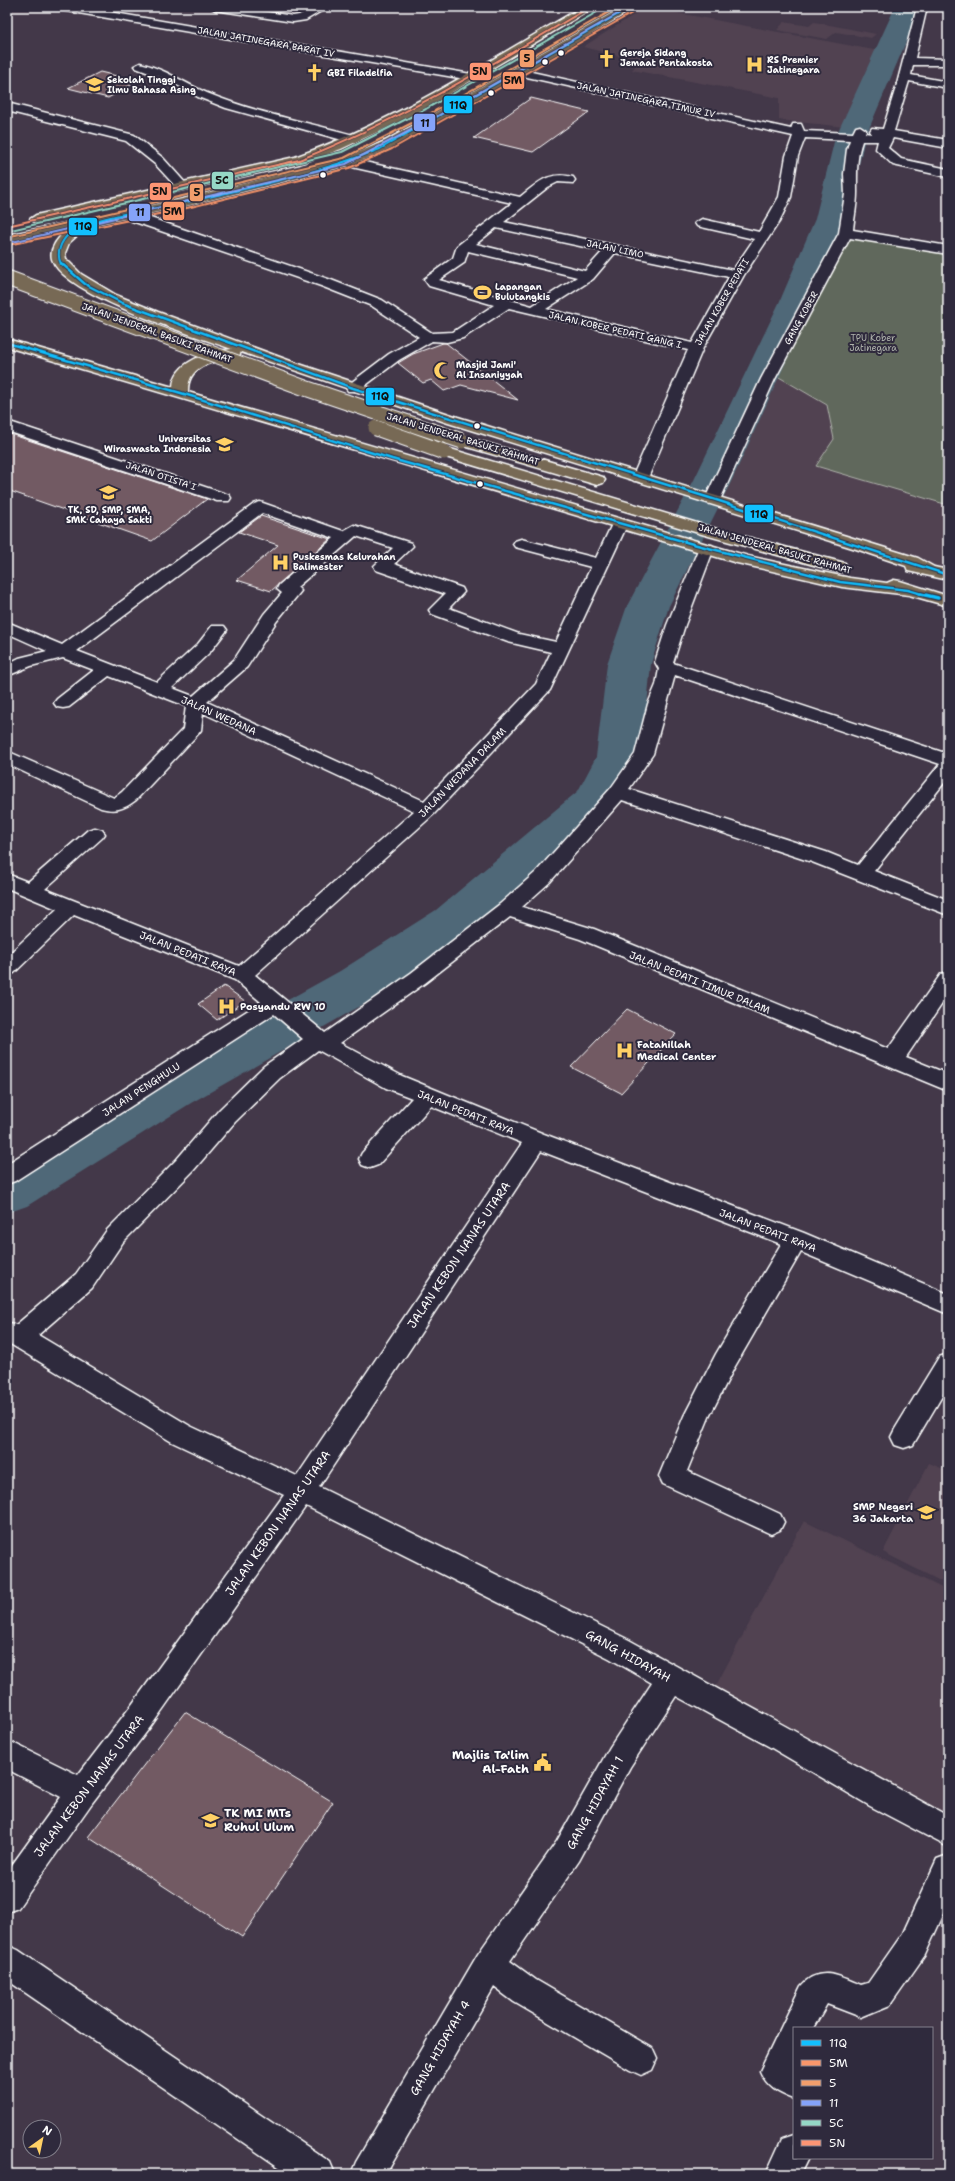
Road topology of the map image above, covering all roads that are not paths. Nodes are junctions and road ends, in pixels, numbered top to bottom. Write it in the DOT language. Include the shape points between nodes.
graph roads {
  1 [pos="61,7"];
  2 [pos="215,7"];
  3 [pos="323,7"];
  4 [pos="590,7"];
  5 [pos="631,7"];
  6 [pos="922,7"];
  7 [pos="244,12"];
  8 [pos="213,33"];
  9 [pos="908,62"];
  10 [pos="948,62"];
  11 [pos="140,66"];
  12 [pos="518,72"];
  13 [pos="905,77"];
  14 [pos="471,78"];
  15 [pos="948,86"];
  16 [pos="7,107"];
  17 [pos="412,109"];
  18 [pos="438,116"];
  19 [pos="797,130"];
  20 [pos="857,133"];
  21 [pos="888,135"];
  22 [pos="354,139"];
  23 [pos="948,144"];
  24 [pos="347,162"];
  25 [pos="948,173"];
  26 [pos="569,180"];
  27 [pos="182,186"];
  28 [pos="522,201"];
  29 [pos="128,215"];
  30 [pos="88,223"];
  31 [pos="702,223"];
  32 [pos="494,224"];
  33 [pos="7,226"];
  34 [pos="846,233"];
  35 [pos="762,237"];
  36 [pos="7,239"];
  37 [pos="466,246"];
  38 [pos="612,249"];
  39 [pos="948,250"];
  40 [pos="737,275"];
  41 [pos="588,276"];
  42 [pos="7,278"];
  43 [pos="504,304"];
  44 [pos="44,307"];
  45 [pos="534,311"];
  46 [pos="66,315"];
  47 [pos="88,323"];
  48 [pos="430,337"];
  49 [pos="7,343"];
  50 [pos="696,348"];
  51 [pos="252,352"];
  52 [pos="353,388"];
  53 [pos="181,393"];
  54 [pos="324,409"];
  55 [pos="362,423"];
  56 [pos="7,426"];
  57 [pos="640,478"];
  58 [pos="223,498"];
  59 [pos="712,498"];
  60 [pos="625,525"];
  61 [pos="345,537"];
  62 [pos="521,544"];
  63 [pos="700,546"];
  64 [pos="601,564"];
  65 [pos="928,570"];
  66 [pos="948,575"];
  67 [pos="908,590"];
  68 [pos="948,601"];
  69 [pos="7,627"];
  70 [pos="218,630"];
  71 [pos="562,649"];
  72 [pos="64,652"];
  73 [pos="10,666"];
  74 [pos="668,667"];
  75 [pos="106,669"];
  76 [pos="159,690"];
  77 [pos="63,703"];
  78 [pos="195,703"];
  79 [pos="7,757"];
  80 [pos="948,760"];
  81 [pos="948,766"];
  82 [pos="618,792"];
  83 [pos="427,810"];
  84 [pos="95,834"];
  85 [pos="862,873"];
  86 [pos="7,880"];
  87 [pos="31,890"];
  88 [pos="72,906"];
  89 [pos="948,908"];
  90 [pos="507,909"];
  91 [pos="7,968"];
  92 [pos="242,975"];
  93 [pos="948,979"];
  94 [pos="276,1004"];
  95 [pos="318,1039"];
  96 [pos="892,1060"];
  97 [pos="948,1083"];
  98 [pos="428,1096"];
  99 [pos="536,1140"];
  100 [pos="370,1159"];
  101 [pos="7,1175"];
  102 [pos="796,1240"];
  103 [pos="948,1304"];
  104 [pos="13,1334"];
  105 [pos="948,1364"];
  106 [pos="904,1437"];
  107 [pos="302,1491"];
  108 [pos="771,1522"];
  109 [pos="671,1680"];
  110 [pos="7,1754"];
  111 [pos="82,1793"];
  112 [pos="948,1832"];
  113 [pos="948,1870"];
  114 [pos="7,1897"];
  115 [pos="517,1925"];
  116 [pos="7,1961"];
  117 [pos="489,1965"];
  118 [pos="796,2027"];
  119 [pos="793,2038"];
  120 [pos="641,2059"];
  121 [pos="785,2076"];
  122 [pos="793,2153"];
  123 [pos="312,2173"];
  124 [pos="368,2174"];
  125 [pos="783,2174"];
  1 -- 8 [label="street, JALAN JATINEGARA BARAT IV"];
  2 -- 7 [label="street"];
  3 -- 7 [label="street" via="302,18"];
  4 -- 14 [label="main road"];
  5 -- 12 [label="main road"];
  6 -- 9 [label="street"];
  7 -- 8 [label="street"];
  8 -- 14 [label="street, JALAN JATINEGARA BARAT IV"];
  9 -- 10 [label="street"];
  9 -- 13 [label="street"];
  11 -- 22 [label="street" via="230,105"];
  12 -- 18 [label="main road"];
  12 -- 19 [label="street, JALAN JATINEGARA TIMUR IV" via="775,128"];
  13 -- 15 [label="street"];
  13 -- 21 [label="street"];
  14 -- 17 [label="main road"];
  16 -- 27 [label="street" via="130,138 159,161"];
  17 -- 18 [label="main road"];
  17 -- 22 [label="main road"];
  18 -- 24 [label="main road" via="380,149"];
  19 -- 20 [label="street, JALAN JATINEGARA TIMUR IV"];
  19 -- 35 [label="street, JALAN KOBER PEDATI" via="785,197"];
  20 -- 21 [label="street, JALAN JATINEGARA TIMUR IV"];
  20 -- 34 [label="street, GANG KOBER" via="850,174 851,194"];
  21 -- 23 [label="street, JALAN JATINEGARA TIMUR IV"];
  21 -- 25 [label="street" via="882,150 897,162"];
  22 -- 27 [label="main road" via="299,160"];
  24 -- 28 [label="street"];
  24 -- 29 [label="main road"];
  26 -- 28 [label="street" via="550,180"];
  27 -- 33 [label="main road"];
  28 -- 32 [label="street"];
  29 -- 30 [label="main road"];
  29 -- 48 [label="street" via="377,303"];
  30 -- 36 [label="main road"];
  30 -- 51 [label="main road, JALAN JENDERAL BASUKI RAHMAT" via="69,234 61,244 58,254 62,266 85,284 122,302"];
  31 -- 35 [label="street"];
  32 -- 37 [label="street"];
  32 -- 38 [label="street, JALAN LIMO"];
  34 -- 39 [label="street"];
  34 -- 59 [label="street, GANG KOBER" via="768,379"];
  35 -- 40 [label="street, JALAN KOBER PEDATI"];
  37 -- 41 [label="street"];
  37 -- 43 [label="street, JALAN KOBER PEDATI GANG I" via="462,249 459,260 431,280"];
  38 -- 40 [label="street, JALAN LIMO"];
  38 -- 41 [label="street"];
  40 -- 50 [label="street, JALAN KOBER PEDATI"];
  41 -- 45 [label="street"];
  42 -- 65 [label="main road, JALAN JENDERAL BASUKI RAHMAT, bridge" via="305,388 462,441 746,524"];
  43 -- 45 [label="street, JALAN KOBER PEDATI GANG I" via="510,303"];
  43 -- 48 [label="street" via="458,335 448,338"];
  44 -- 46 [label="main road"];
  45 -- 50 [label="street, JALAN KOBER PEDATI GANG I"];
  47 -- 54 [label="main road, JALAN JENDERAL BASUKI RAHMAT"];
  48 -- 52 [label="street" via="394,357"];
  49 -- 53 [label="main road, JALAN JENDERAL BASUKI RAHMAT"];
  50 -- 57 [label="street, JALAN KOBER PEDATI"];
  51 -- 52 [label="main road, JALAN JENDERAL BASUKI RAHMAT"];
  51 -- 53 [label="main road" via="221,354 193,367 183,376"];
  52 -- 57 [label="main road, JALAN JENDERAL BASUKI RAHMAT"];
  53 -- 60 [label="main road, JALAN JENDERAL BASUKI RAHMAT" via="392,458"];
  55 -- 67 [label="main road, JALAN JENDERAL BASUKI RAHMAT, bridge" via="444,452 858,573"];
  56 -- 58 [label="street, JALAN OTISTA I"];
  57 -- 59 [label="main road, JALAN JENDERAL BASUKI RAHMAT"];
  59 -- 65 [label="main road, JALAN JENDERAL BASUKI RAHMAT" via="905,560"];
  60 -- 63 [label="main road, JALAN JENDERAL BASUKI RAHMAT"];
  60 -- 64 [label="street, JALAN WEDANA DALAM"];
  61 -- 71 [label="street" via="354,530 405,546 382,566 456,592 438,610 514,638"];
  61 -- 72 [label="street" via="260,507"];
  61 -- 78 [label="street" via="285,589 293,591 270,618 241,663"];
  62 -- 64 [label="street"];
  63 -- 67 [label="main road, JALAN JENDERAL BASUKI RAHMAT" via="840,582"];
  63 -- 74 [label="street" via="664,662"];
  64 -- 71 [label="street, JALAN WEDANA DALAM"];
  65 -- 66 [label="main road, JALAN JENDERAL BASUKI RAHMAT"];
  67 -- 68 [label="main road, JALAN JENDERAL BASUKI RAHMAT"];
  69 -- 72 [label="street, JALAN WEDANA"];
  70 -- 76 [label="street" via="204,648"];
  71 -- 83 [label="street, JALAN WEDANA DALAM" via="544,686"];
  72 -- 73 [label="street"];
  72 -- 75 [label="street, JALAN WEDANA"];
  74 -- 80 [label="street" via="892,744"];
  74 -- 82 [label="street" via="644,754"];
  75 -- 76 [label="street, JALAN WEDANA"];
  75 -- 77 [label="street"];
  76 -- 78 [label="street, JALAN WEDANA"];
  78 -- 79 [label="street" via="192,730 129,796 118,804 108,804"];
  78 -- 83 [label="street, JALAN WEDANA"];
  81 -- 85 [label="street"];
  82 -- 85 [label="street"];
  82 -- 90 [label="street" via="542,877"];
  83 -- 92 [label="street, JALAN WEDANA DALAM"];
  84 -- 87 [label="street"];
  85 -- 89 [label="street"];
  86 -- 87 [label="street, JALAN PEDATI RAYA"];
  87 -- 88 [label="street, JALAN PEDATI RAYA"];
  88 -- 91 [label="street"];
  88 -- 92 [label="street, JALAN PEDATI RAYA"];
  90 -- 95 [label="street" via="418,978"];
  90 -- 96 [label="street, JALAN PEDATI TIMUR DALAM" via="587,934"];
  92 -- 94 [label="street, JALAN PEDATI RAYA"];
  93 -- 96 [label="street"];
  94 -- 95 [label="street, JALAN PEDATI RAYA"];
  94 -- 101 [label="street, JALAN PENGHULU"];
  95 -- 98 [label="street, JALAN PEDATI RAYA" via="394,1082"];
  95 -- 104 [label="street" via="272,1072 227,1116 185,1165 115,1236 84,1281"];
  96 -- 97 [label="street, JALAN PEDATI TIMUR DALAM"];
  98 -- 99 [label="street, JALAN PEDATI RAYA"];
  98 -- 100 [label="street"];
  99 -- 102 [label="street, JALAN PEDATI RAYA"];
  99 -- 107 [label="street, JALAN KEBON NANAS UTARA"];
  102 -- 103 [label="street, JALAN PEDATI RAYA"];
  102 -- 108 [label="street" via="718,1375 697,1416 672,1476"];
  104 -- 107 [label="street, GANG HIDAYAH" via="181,1434"];
  105 -- 106 [label="street"];
  107 -- 109 [label="street, GANG HIDAYAH" via="619,1649"];
  107 -- 111 [label="street, JALAN KEBON NANAS UTARA" via="141,1716"];
  109 -- 112 [label="street, GANG HIDAYAH" via="780,1737 880,1796"];
  109 -- 115 [label="street, GANG HIDAYAH 1" via="620,1757 568,1851"];
  110 -- 111 [label="street"];
  111 -- 114 [label="street, JALAN KEBON NANAS UTARA"];
  113 -- 118 [label="street" via="914,1944 880,1994 861,2001 826,1988 818,1989"];
  115 -- 117 [label="street, GANG HIDAYAH 4"];
  116 -- 123 [label="street"];
  117 -- 120 [label="street" via="525,1991"];
  117 -- 124 [label="street, GANG HIDAYAH 4"];
  119 -- 121 [label="street"];
  122 -- 125 [label="street"];
}
